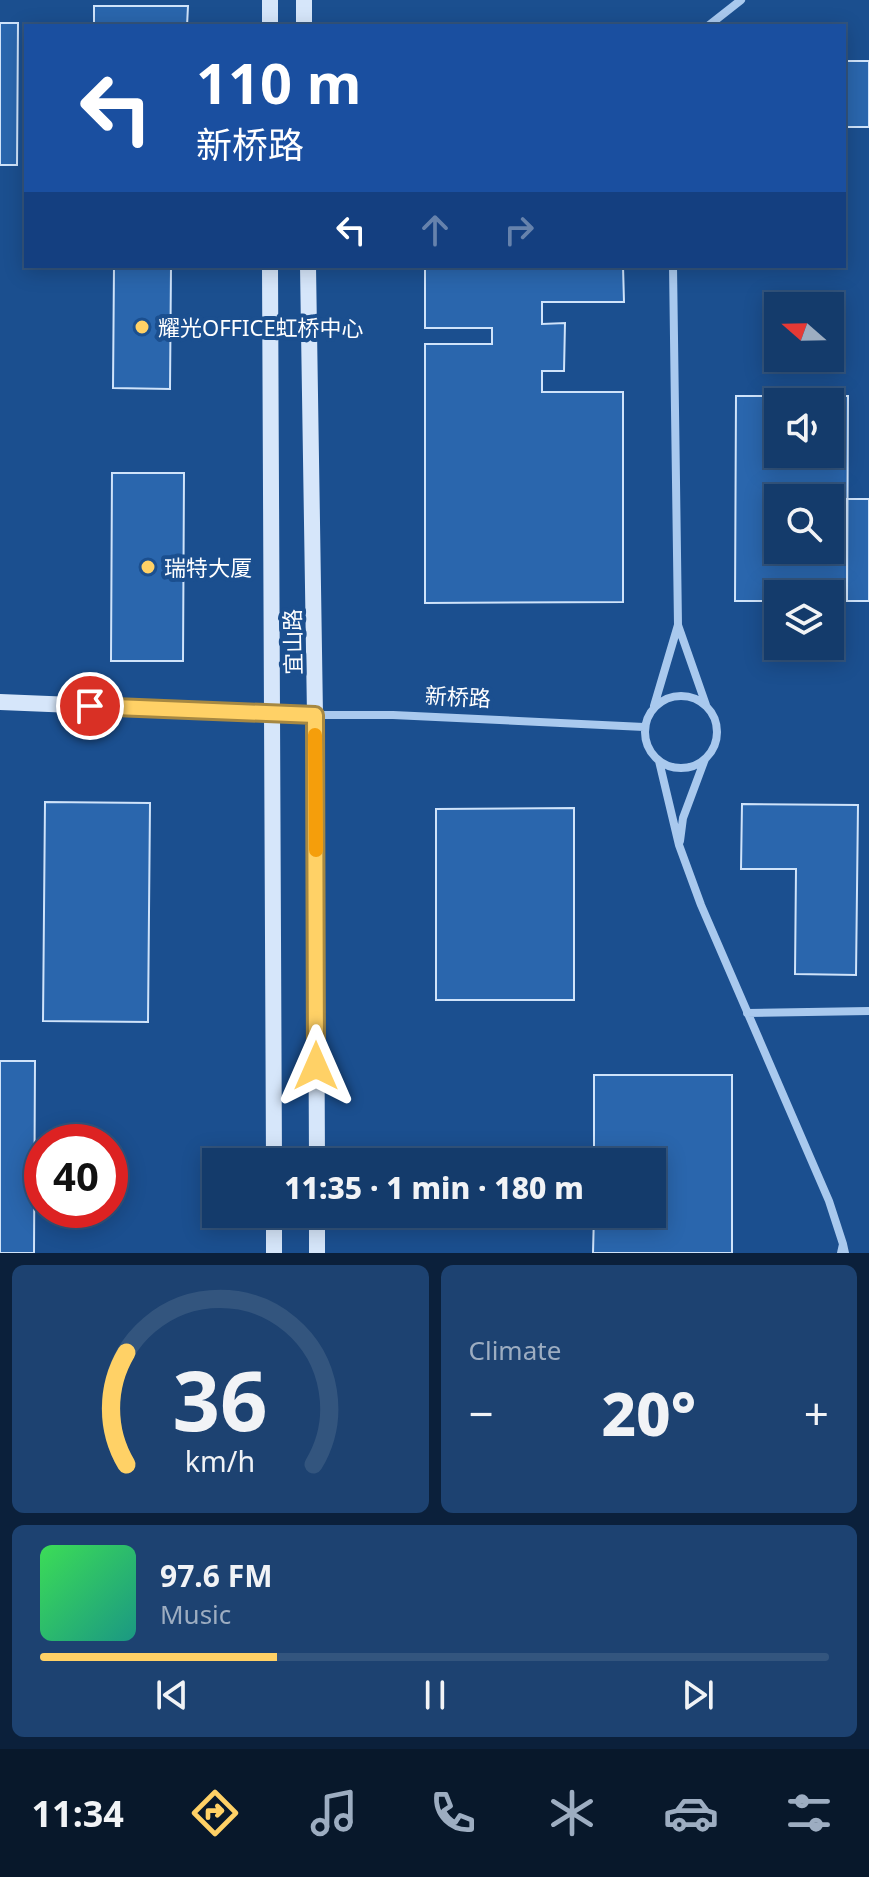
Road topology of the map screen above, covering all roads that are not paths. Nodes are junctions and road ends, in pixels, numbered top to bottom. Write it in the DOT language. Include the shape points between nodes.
graph roads {
  1 [pos="270,0"];
  2 [pos="304,0"];
  3 [pos="741,0"];
  4 [pos="270,24"];
  5 [pos="304,24"];
  6 [pos="711,24"];
  7 [pos="270,268"];
  8 [pos="308,268"];
  9 [pos="673,268"];
  10 [pos="678,625"];
  11 [pos="0,702"];
  12 [pos="707,705"];
  13 [pos="654,706"];
  14 [pos="270,715"];
  15 [pos="315,715"];
  16 [pos="644,727"];
  17 [pos="705,759"];
  18 [pos="659,761"];
  19 [pos="679,845"];
  20 [pos="869,1011"];
  21 [pos="747,1013"];
  22 [pos="274,1148"];
  23 [pos="317,1148"];
  24 [pos="274,1228"];
  25 [pos="317,1228"];
  26 [pos="843,1250"];
  27 [pos="274,1253"];
  28 [pos="317,1253"];
  1 -- 4 [label="street"];
  2 -- 5 [label="street"];
  3 -- 6 [label="street"];
  7 -- 14 [label="street, 宜山路"];
  8 -- 15 [label="street, 宜山路"];
  9 -- 10 [label="street"];
  10 -- 12 [label="street"];
  10 -- 13 [label="street"];
  11 -- 14 [label="street, 新桥路"];
  12 -- 13 [label="street" via="675,695"];
  12 -- 17 [label="street" via="717,738"];
  13 -- 16 [label="street"];
  14 -- 15 [label="street, 新桥路"];
  14 -- 22 [label="street, 宜山路"];
  15 -- 16 [label="street, 新桥路"];
  15 -- 23 [label="street, 宜山路"];
  16 -- 18 [label="street" via="645,740"];
  17 -- 18 [label="street" via="682,768"];
  17 -- 19 [label="street"];
  18 -- 19 [label="street"];
  19 -- 21 [label="street"];
  20 -- 21 [label="street"];
  21 -- 26 [label="street" via="829,1201"];
  24 -- 27 [label="street"];
  25 -- 28 [label="street"];
}
